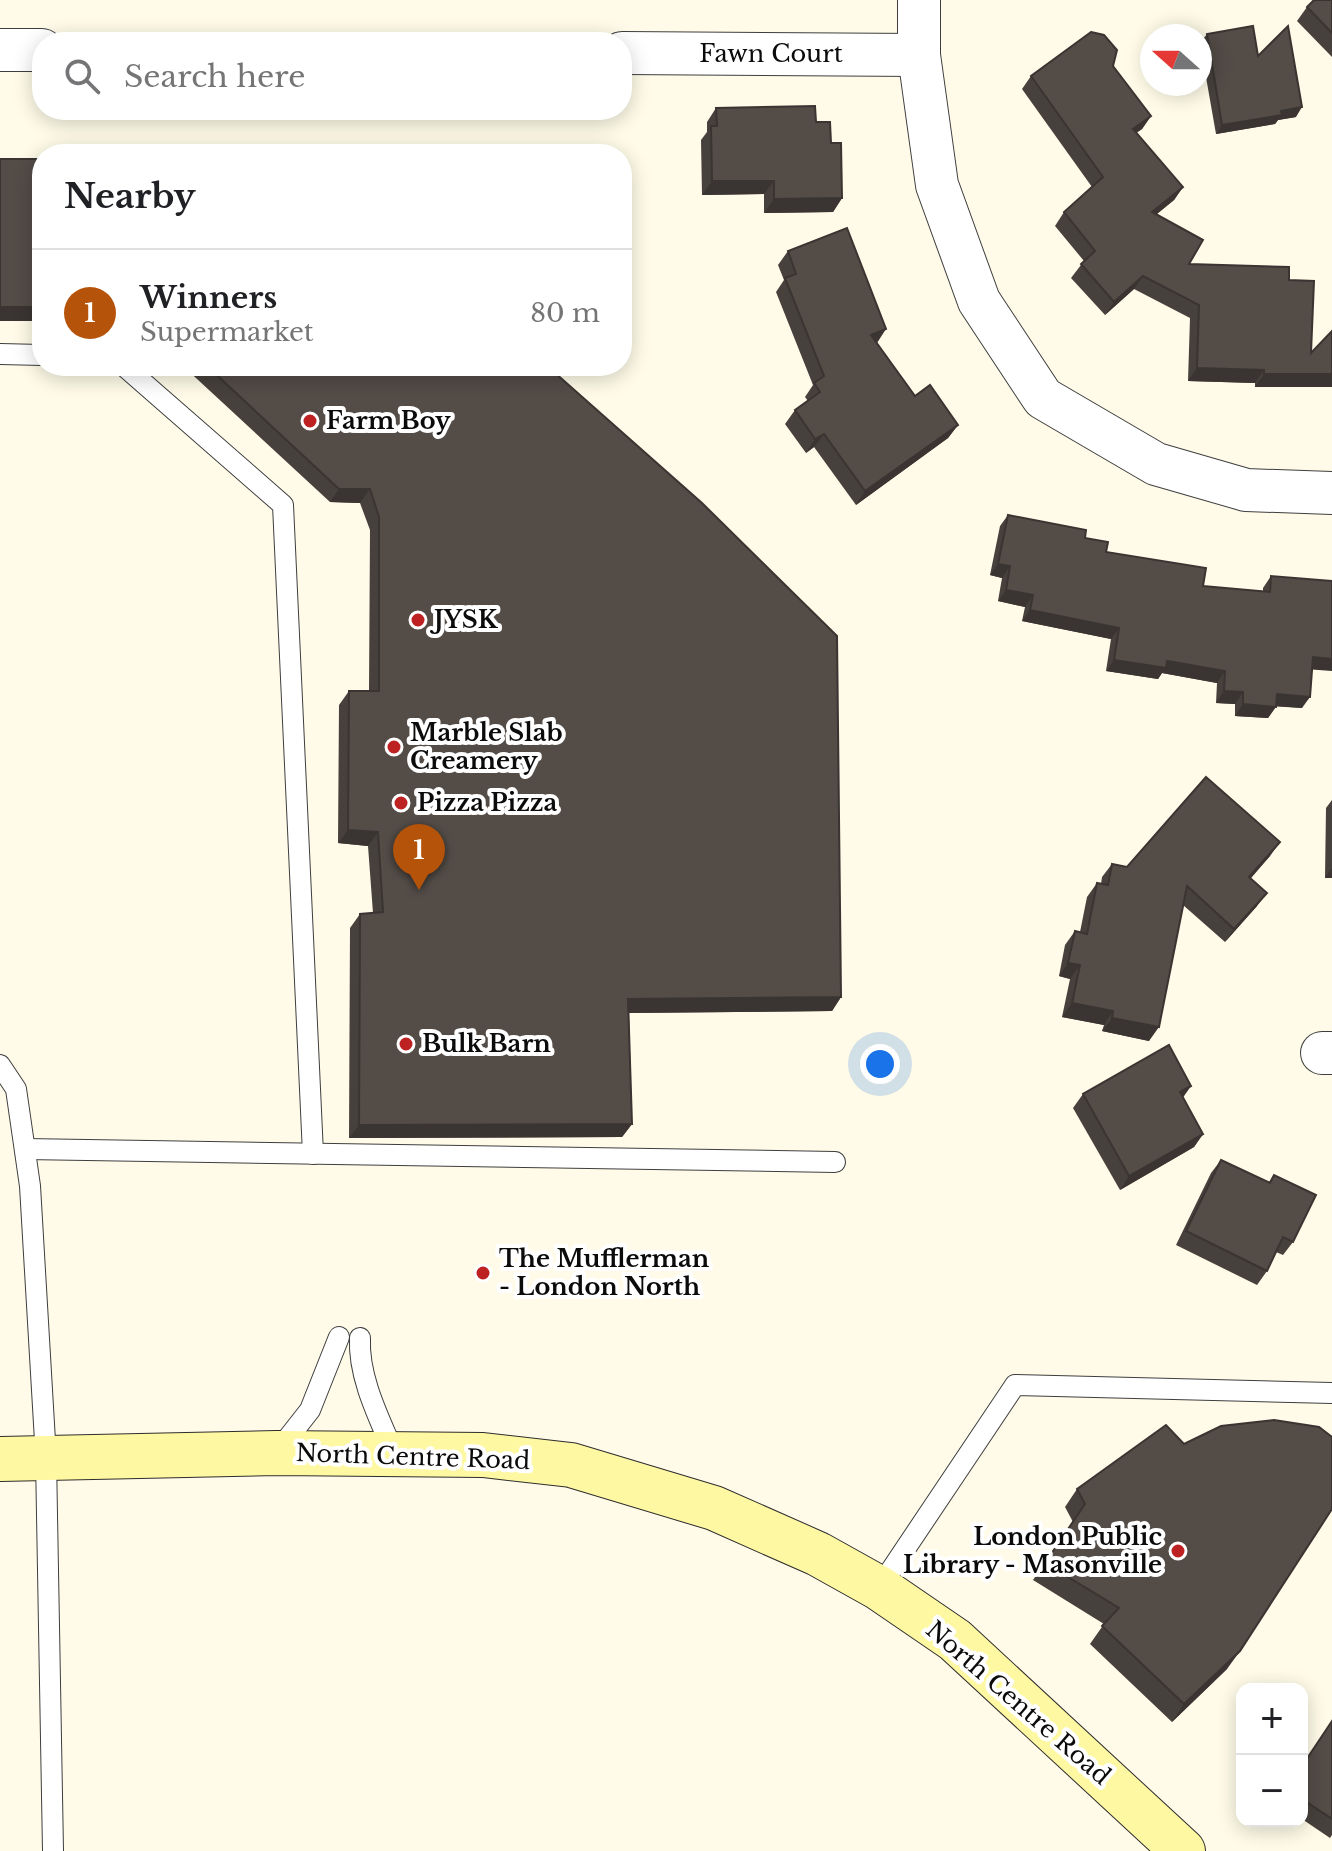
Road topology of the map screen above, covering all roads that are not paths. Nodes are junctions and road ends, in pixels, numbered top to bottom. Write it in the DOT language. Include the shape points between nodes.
graph roads {
  1 [pos="919,0"];
  2 [pos="0,50"];
  3 [pos="32,50"];
  4 [pos="632,53"];
  5 [pos="919,55"];
  6 [pos="0,354"];
  7 [pos="32,355"];
  8 [pos="135,376"];
  9 [pos="1332,493"];
  10 [pos="0,1065"];
  11 [pos="25,1149"];
  12 [pos="313,1154"];
  13 [pos="835,1162"];
  14 [pos="339,1337"];
  15 [pos="360,1338"];
  16 [pos="1332,1393"];
  17 [pos="277,1453"];
  18 [pos="394,1453"];
  19 [pos="46,1458"];
  20 [pos="0,1459"];
  21 [pos="879,1588"];
  22 [pos="53,1851"];
  23 [pos="1183,1851"];
  1 -- 5 [label="street"];
  2 -- 3 [label="street"];
  4 -- 5 [label="street, Fawn Court"];
  5 -- 9 [label="street" via="937,185 979,301 1043,398 1156,464 1246,490"];
  6 -- 7 [label="lane"];
  8 -- 12 [label="lane" via="283,505"];
  10 -- 11 [label="lane" via="16,1089"];
  11 -- 12 [label="lane"];
  11 -- 19 [label="lane"];
  12 -- 13 [label="lane"];
  14 -- 17 [label="lane" via="310,1410"];
  15 -- 18 [label="lane" via="372,1399"];
  16 -- 21 [label="lane" via="1015,1385"];
  17 -- 18 [label="street, North Centre Road"];
  17 -- 19 [label="street, North Centre Road"];
  18 -- 21 [label="street, North Centre Road" via="483,1455 571,1465 714,1508"];
  19 -- 20 [label="street, North Centre Road"];
  19 -- 22 [label="lane"];
  21 -- 23 [label="street, North Centre Road" via="955,1640"];
}
